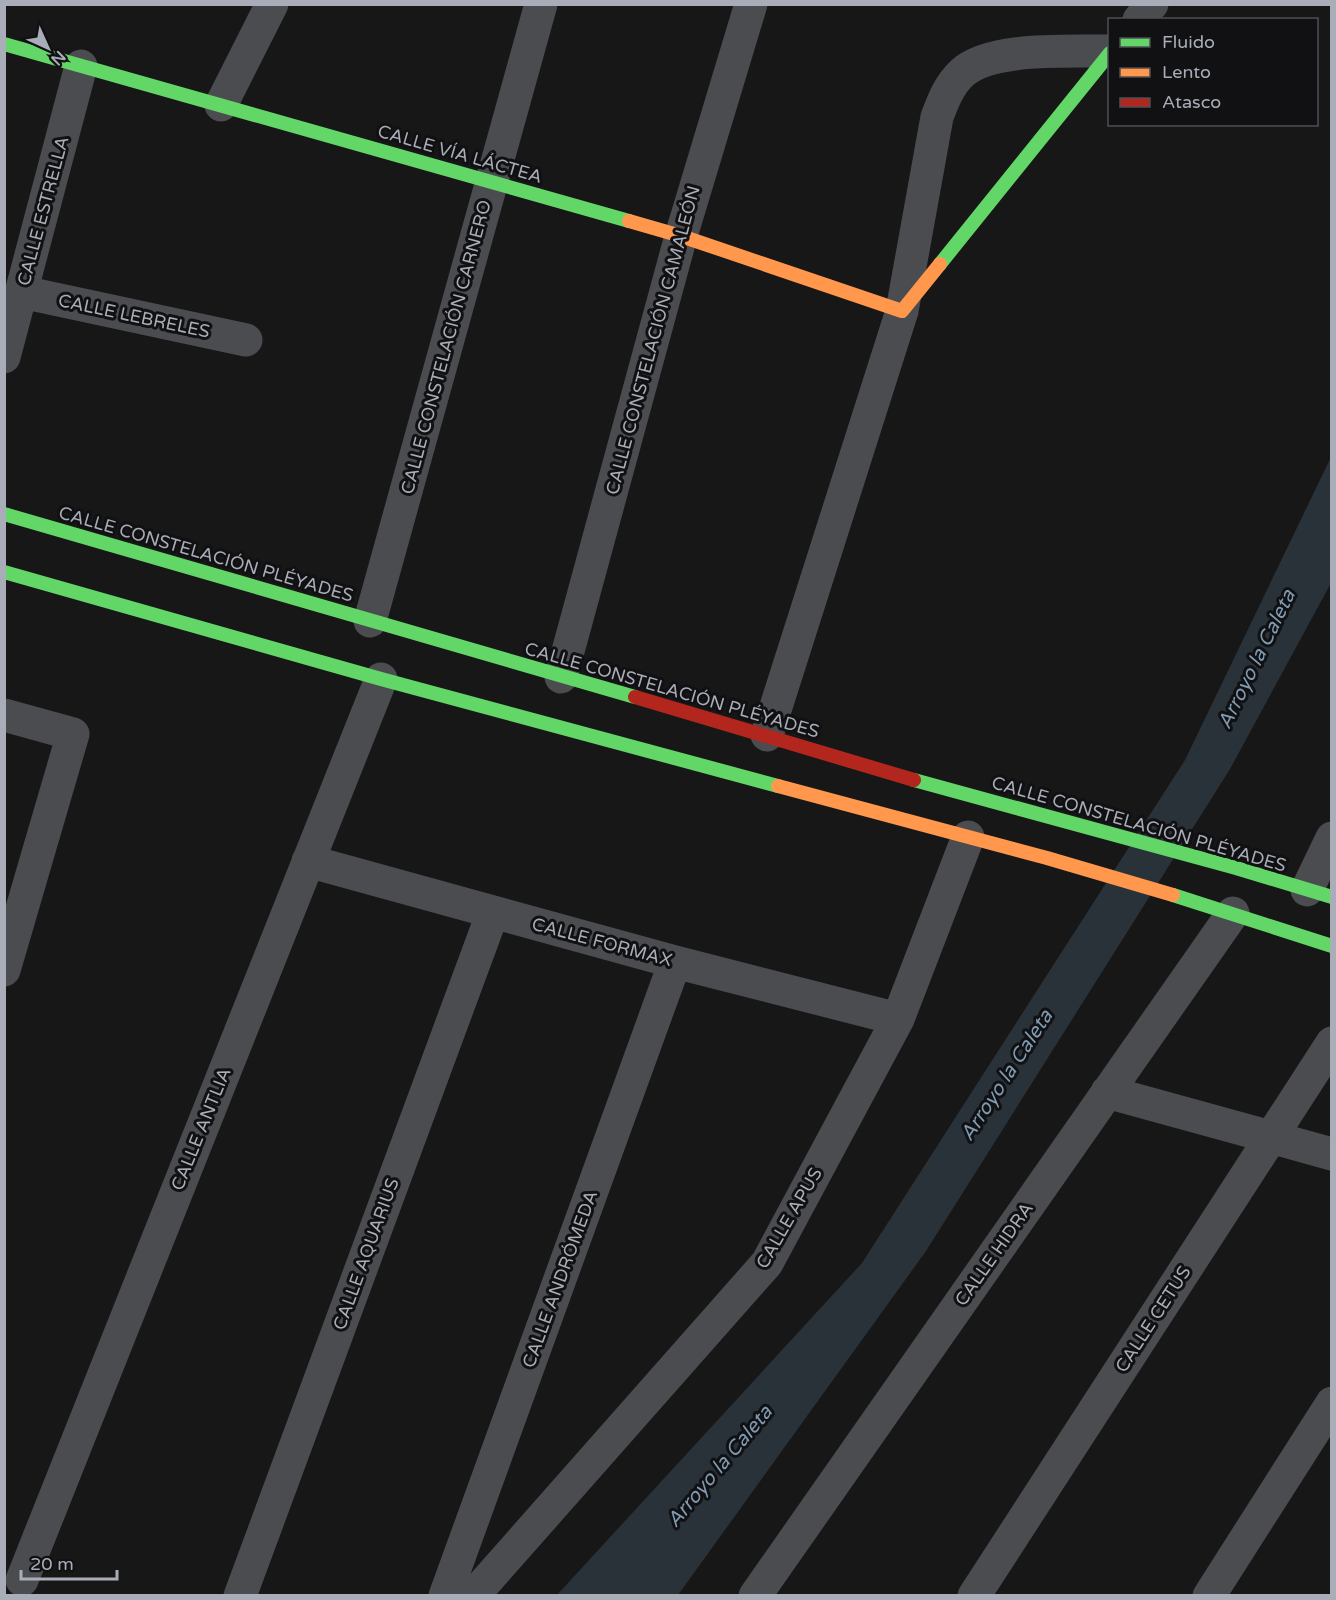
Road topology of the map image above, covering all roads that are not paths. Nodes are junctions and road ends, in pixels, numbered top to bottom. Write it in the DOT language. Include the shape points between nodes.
graph roads {
  1 [pos="272,4"];
  2 [pos="541,4"];
  3 [pos="751,4"];
  4 [pos="1152,4"];
  5 [pos="1141,18"];
  6 [pos="4,44"];
  7 [pos="1108,52"];
  8 [pos="1108,54"];
  9 [pos="81,66"];
  10 [pos="221,105"];
  11 [pos="491,182"];
  12 [pos="681,236"];
  13 [pos="22,292"];
  14 [pos="902,311"];
  15 [pos="246,340"];
  16 [pos="4,357"];
  17 [pos="4,514"];
  18 [pos="4,572"];
  19 [pos="370,621"];
  20 [pos="561,677"];
  21 [pos="381,679"];
  22 [pos="4,715"];
  23 [pos="767,735"];
  24 [pos="968,837"];
  25 [pos="1332,838"];
  26 [pos="308,861"];
  27 [pos="1319,893"];
  28 [pos="1226,911"];
  29 [pos="493,912"];
  30 [pos="1332,946"];
  31 [pos="675,962"];
  32 [pos="4,970"];
  33 [pos="898,1019"];
  34 [pos="1332,1043"];
  35 [pos="1107,1092"];
  36 [pos="1271,1137"];
  37 [pos="1332,1154"];
  38 [pos="1332,1403"];
  39 [pos="22,1580"];
  40 [pos="240,1596"];
  41 [pos="445,1596"];
  42 [pos="473,1596"];
  43 [pos="755,1596"];
  44 [pos="974,1596"];
  45 [pos="1209,1596"];
  1 -- 10 [label="street"];
  2 -- 11 [label="street, CALLE CONSTELACIÓN CARNERO"];
  3 -- 12 [label="street, CALLE CONSTELACIÓN CAMALEÓN"];
  4 -- 5 [label="street"];
  6 -- 9 [label="main road, CALLE VÍA LÁCTEA"];
  7 -- 14 [label="street" via="1005,54 982,60 962,73 947,92 937,117"];
  8 -- 14 [label="main road"];
  9 -- 10 [label="main road, CALLE VÍA LÁCTEA"];
  9 -- 13 [label="street, CALLE ESTRELLA"];
  10 -- 11 [label="main road, CALLE VÍA LÁCTEA"];
  11 -- 12 [label="main road, CALLE VÍA LÁCTEA"];
  11 -- 19 [label="street, CALLE CONSTELACIÓN CARNERO"];
  12 -- 14 [label="main road, CALLE VÍA LÁCTEA"];
  12 -- 20 [label="street, CALLE CONSTELACIÓN CAMALEÓN"];
  13 -- 15 [label="street, CALLE LEBRELES"];
  13 -- 16 [label="street, CALLE ESTRELLA"];
  14 -- 23 [label="street"];
  17 -- 19 [label="main road, CALLE CONSTELACIÓN PLÉYADES"];
  18 -- 21 [label="main road"];
  19 -- 20 [label="main road, CALLE CONSTELACIÓN PLÉYADES"];
  20 -- 23 [label="main road, CALLE CONSTELACIÓN PLÉYADES"];
  21 -- 24 [label="main road"];
  21 -- 26 [label="street, CALLE ANTLIA"];
  22 -- 32 [label="street" via="73,734"];
  23 -- 27 [label="main road, CALLE CONSTELACIÓN PLÉYADES"];
  24 -- 28 [label="main road"];
  24 -- 33 [label="street, CALLE APUS"];
  25 -- 27 [label="street"];
  26 -- 29 [label="street, CALLE FORMAX"];
  26 -- 39 [label="street, CALLE ANTLIA"];
  28 -- 30 [label="main road"];
  28 -- 35 [label="street, CALLE HIDRA"];
  29 -- 31 [label="street, CALLE FORMAX"];
  29 -- 40 [label="street, CALLE AQUARIUS"];
  31 -- 33 [label="street, CALLE FORMAX"];
  31 -- 41 [label="street, CALLE ANDRÓMEDA"];
  33 -- 42 [label="street, CALLE APUS" via="767,1263"];
  34 -- 36 [label="street, CALLE CETUS"];
  35 -- 36 [label="street"];
  35 -- 43 [label="street, CALLE HIDRA"];
  36 -- 37 [label="street"];
  36 -- 44 [label="street, CALLE CETUS"];
  38 -- 45 [label="street"];
}
